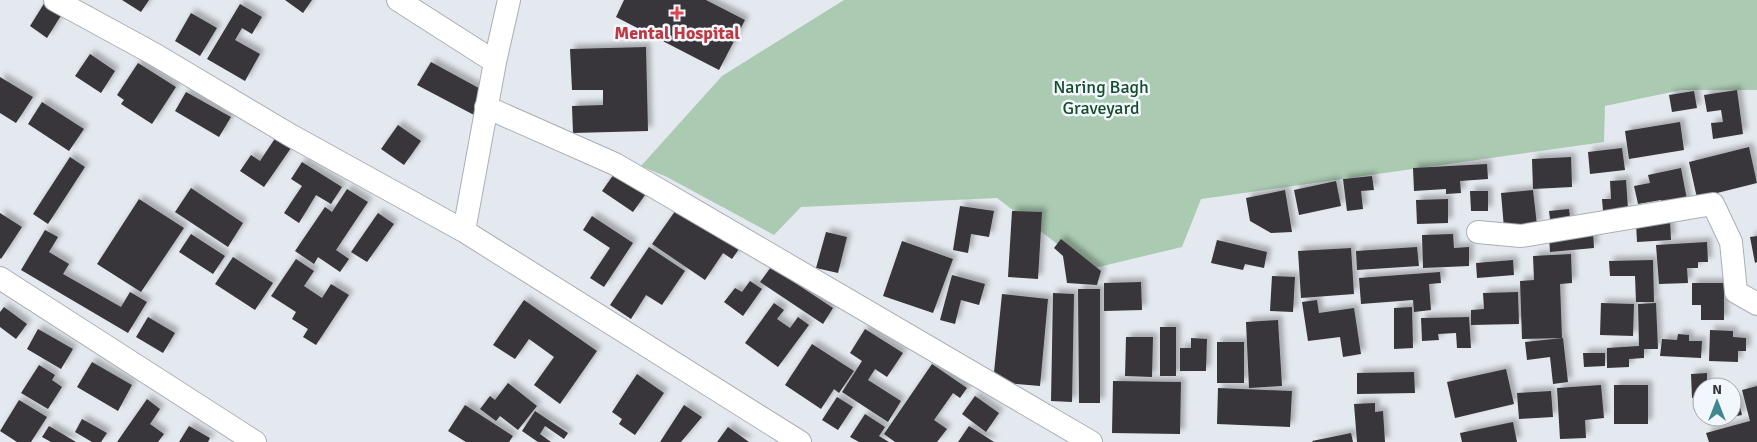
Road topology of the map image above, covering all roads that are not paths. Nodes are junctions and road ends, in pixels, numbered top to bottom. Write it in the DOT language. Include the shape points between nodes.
graph roads {
  1 [pos="55,0"];
  2 [pos="398,0"];
  3 [pos="509,0"];
  4 [pos="494,62"];
  5 [pos="486,107"];
  6 [pos="464,231"];
  7 [pos="1478,232"];
  8 [pos="0,278"];
  9 [pos="1757,304"];
  10 [pos="255,442"];
  11 [pos="800,442"];
  12 [pos="1091,442"];
  1 -- 6 [label="street"];
  2 -- 4 [label="street"];
  3 -- 4 [label="street"];
  4 -- 5 [label="street"];
  5 -- 6 [label="street"];
  5 -- 12 [label="street" via="615,164"];
  6 -- 11 [label="street"];
  7 -- 9 [label="street" via="1521,236 1713,204 1731,242 1736,292"];
  8 -- 10 [label="street"];
}
